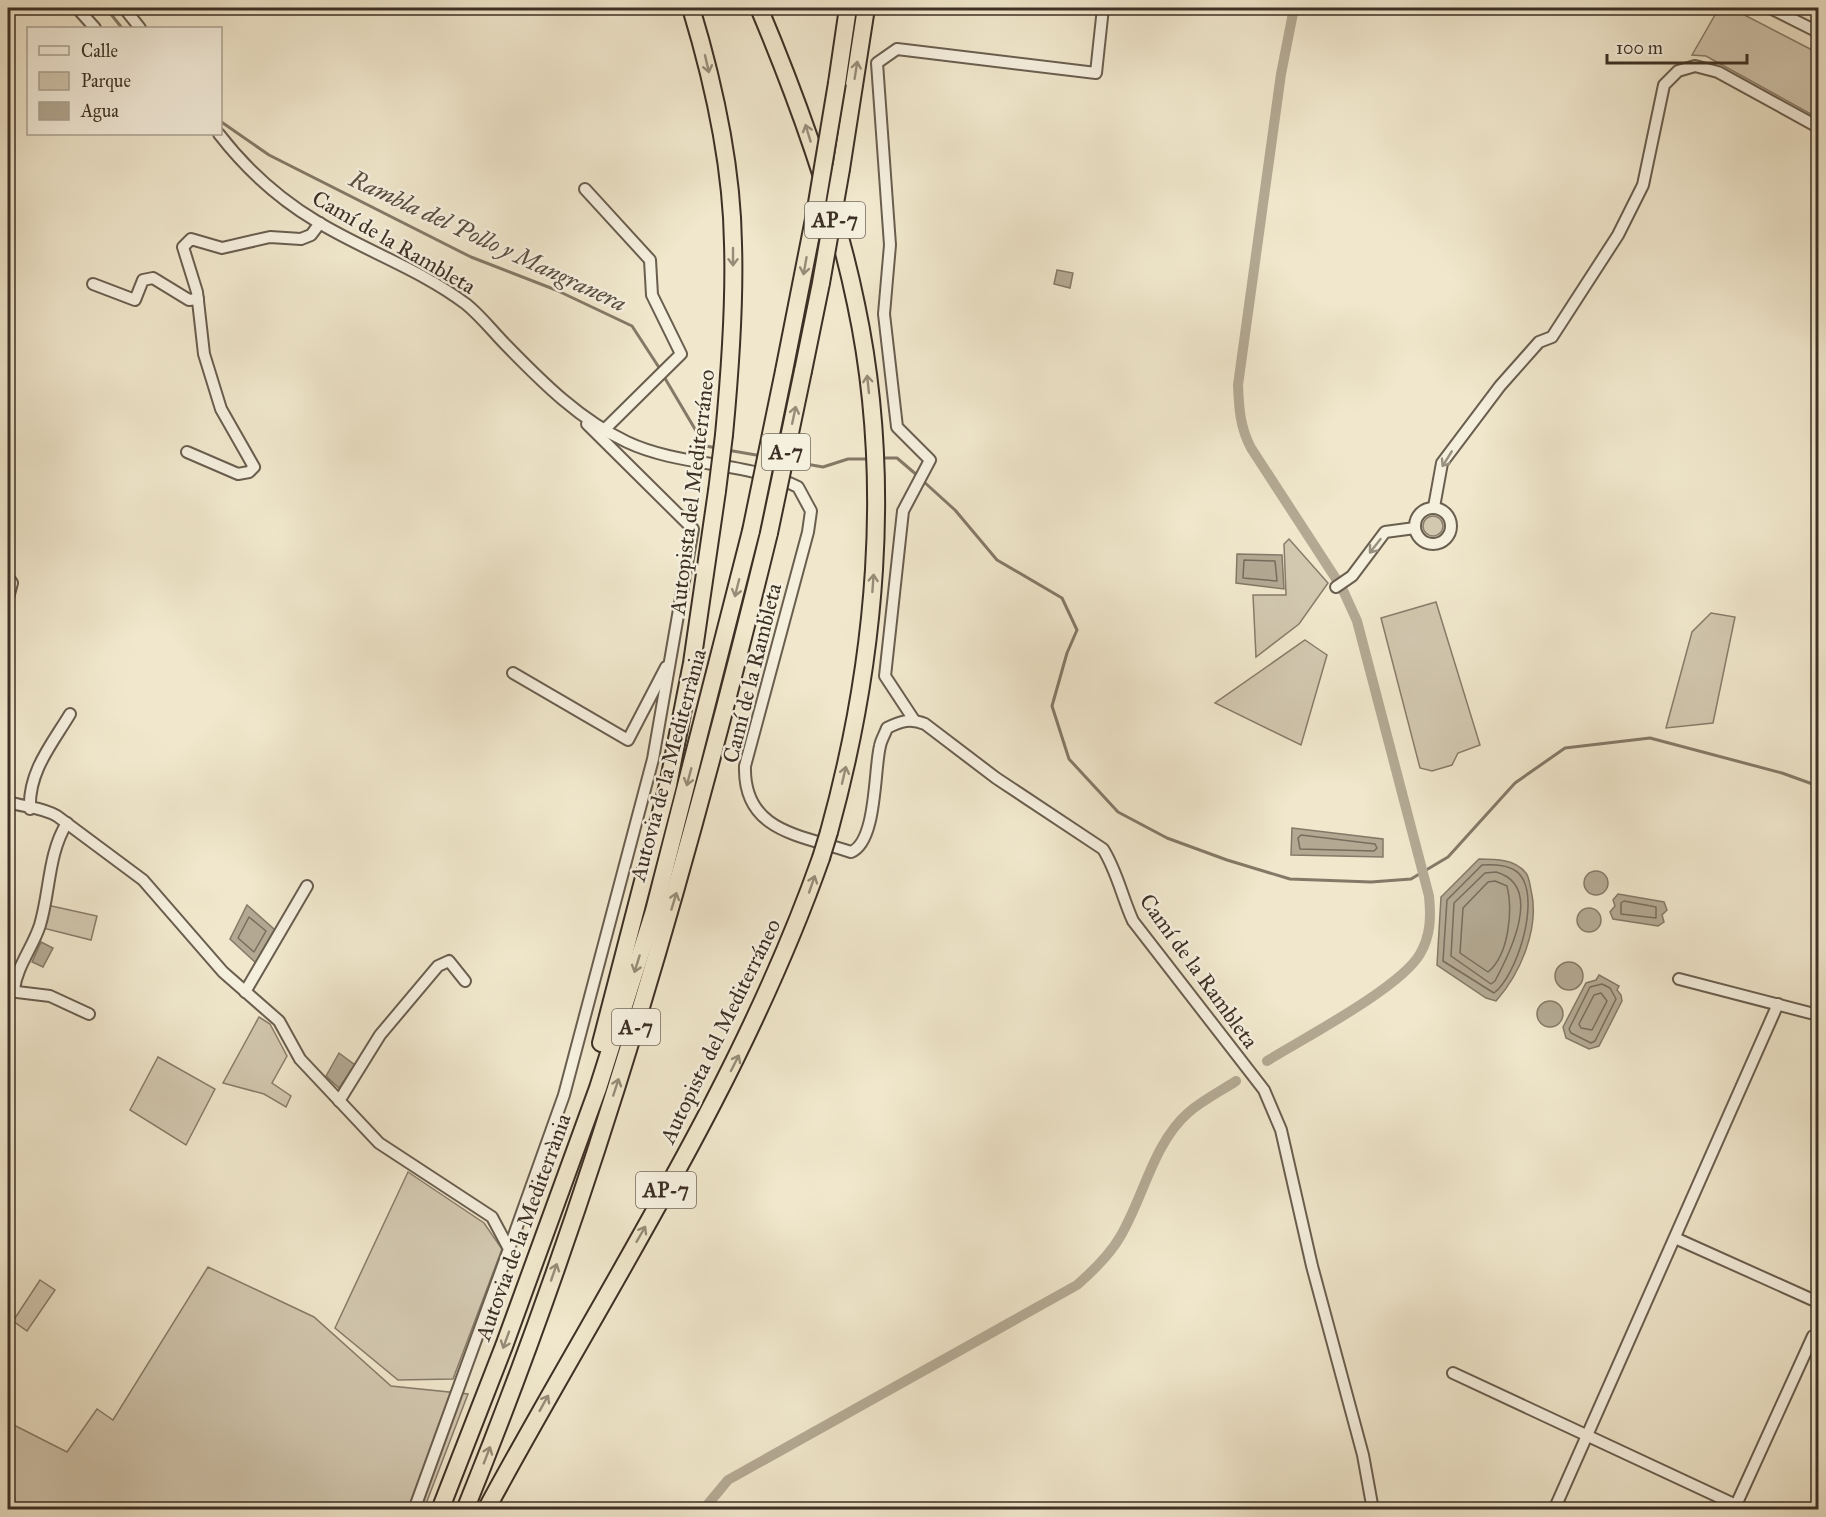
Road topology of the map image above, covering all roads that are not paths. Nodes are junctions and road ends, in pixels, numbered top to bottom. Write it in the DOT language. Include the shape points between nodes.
graph roads {
  1 [pos="77,8"];
  2 [pos="124,8"];
  3 [pos="692,8"];
  4 [pos="759,8"];
  5 [pos="848,8"];
  6 [pos="866,8"];
  7 [pos="1103,8"];
  8 [pos="1770,8"];
  9 [pos="94,27"];
  10 [pos="139,27"];
  11 [pos="1818,32"];
  12 [pos="1818,127"];
  13 [pos="220,135"];
  14 [pos="585,189"];
  15 [pos="320,223"];
  16 [pos="93,284"];
  17 [pos="198,299"];
  18 [pos="568,405"];
  19 [pos="604,430"];
  20 [pos="187,452"];
  21 [pos="1434,507"];
  22 [pos="1415,528"];
  23 [pos="8,577"];
  24 [pos="1340,584"];
  25 [pos="8,598"];
  26 [pos="670,658"];
  27 [pos="513,673"];
  28 [pos="70,714"];
  29 [pos="914,720"];
  30 [pos="8,802"];
  31 [pos="30,808"];
  32 [pos="67,823"];
  33 [pos="307,886"];
  34 [pos="12,976"];
  35 [pos="1679,979"];
  36 [pos="465,981"];
  37 [pos="245,992"];
  38 [pos="1778,1004"];
  39 [pos="89,1014"];
  40 [pos="1818,1015"];
  41 [pos="339,1101"];
  42 [pos="561,1185"];
  43 [pos="1675,1238"];
  44 [pos="510,1249"];
  45 [pos="1813,1299"];
  46 [pos="1813,1336"];
  47 [pos="1453,1373"];
  48 [pos="1588,1434"];
  49 [pos="1735,1507"];
  50 [pos="414,1509"];
  51 [pos="440,1509"];
  52 [pos="465,1509"];
  53 [pos="486,1509"];
  54 [pos="1373,1509"];
  55 [pos="1554,1509"];
  1 -- 9 [label="street"];
  2 -- 10 [label="street"];
  3 -- 42 [label="highway, Autopista del Mediterráneo, one-way, bridge" via="719,114 733,243 724,435 692,663 668,785"];
  53 -- 4 [label="highway, Autopista del Mediterráneo / AP-7, one-way, bridge" via="720,1092 787,951 829,832 856,720 869,637 876,483 857,306 843,246 797,97"];
  5 -- 42 [label="highway, Autovia de la Mediterrània / A-7, one-way, bridge" via="816,209 751,531 654,911 598,1088"];
  52 -- 6 [label="highway, Autovia de la Mediterrània / A-7, one-way, bridge" via="543,1305 634,1031 718,739 769,533 803,371"];
  7 -- 29 [label="street" via="1096,73 897,49 876,63 890,245 884,315 897,427 930,460 903,511 885,676"];
  8 -- 11 [label="street"];
  12 -- 21 [label="street, one-way" via="1718,72 1695,66 1678,71 1664,85 1642,185 1618,235 1552,337 1539,342 1500,386 1442,463"];
  13 -- 15 [label="street, Camí de la Rambleta" via="271,191"];
  14 -- 19 [label="street" via="650,260 652,295 681,354"];
  15 -- 17 [label="street" via="311,235 301,238 270,237 222,248 187,242 183,247"];
  15 -- 18 [label="street, Camí de la Rambleta" via="403,266 468,306"];
  16 -- 17 [label="street" via="135,300 143,280 153,278 189,300"];
  17 -- 20 [label="street" via="204,354 221,409 254,467 238,474"];
  18 -- 19 [label="street, Camí de la Rambleta"];
  18 -- 26 [label="street" via="693,529"];
  19 -- 29 [label="street, Camí de la Rambleta" via="640,448 789,483 805,497 810,511 808,532 746,766 745,785 752,804 765,820 851,852 856,850 869,823 880,746 887,728"];
  21 -- 22 [label="street" via="1422,511"];
  21 -- 22 [label="street" via="1450,519 1447,538 1430,544 1420,538"];
  22 -- 24 [label="street, one-way" via="1385,532 1352,576"];
  23 -- 25 [label="street" via="12,583"];
  26 -- 27 [label="street" via="628,740"];
  26 -- 44 [label="street" via="653,759 564,1095"];
  28 -- 31 [label="street" via="37,767 29,792"];
  29 -- 54 [label="street, Camí de la Rambleta" via="1103,849 1113,864 1133,921 1264,1090 1281,1130 1312,1266 1363,1455"];
  30 -- 31 [label="street"];
  31 -- 32 [label="street" via="49,811"];
  32 -- 34 [label="street" via="59,838 39,927"];
  32 -- 37 [label="street" via="143,880"];
  33 -- 37 [label="street"];
  34 -- 39 [label="street" via="17,992 50,996"];
  35 -- 38 [label="street"];
  36 -- 41 [label="street" via="449,961 438,966 380,1035"];
  37 -- 41 [label="street" via="279,1021 300,1059"];
  38 -- 40 [label="street"];
  38 -- 43 [label="street"];
  41 -- 44 [label="street" via="379,1143 492,1217"];
  42 -- 51 [label="highway, Autovia de la Mediterrània / A-7, one-way"];
  43 -- 45 [label="street"];
  43 -- 48 [label="street"];
  44 -- 50 [label="street"];
  46 -- 49 [label="street"];
  47 -- 48 [label="street"];
  48 -- 49 [label="street"];
  48 -- 55 [label="street"];
}
